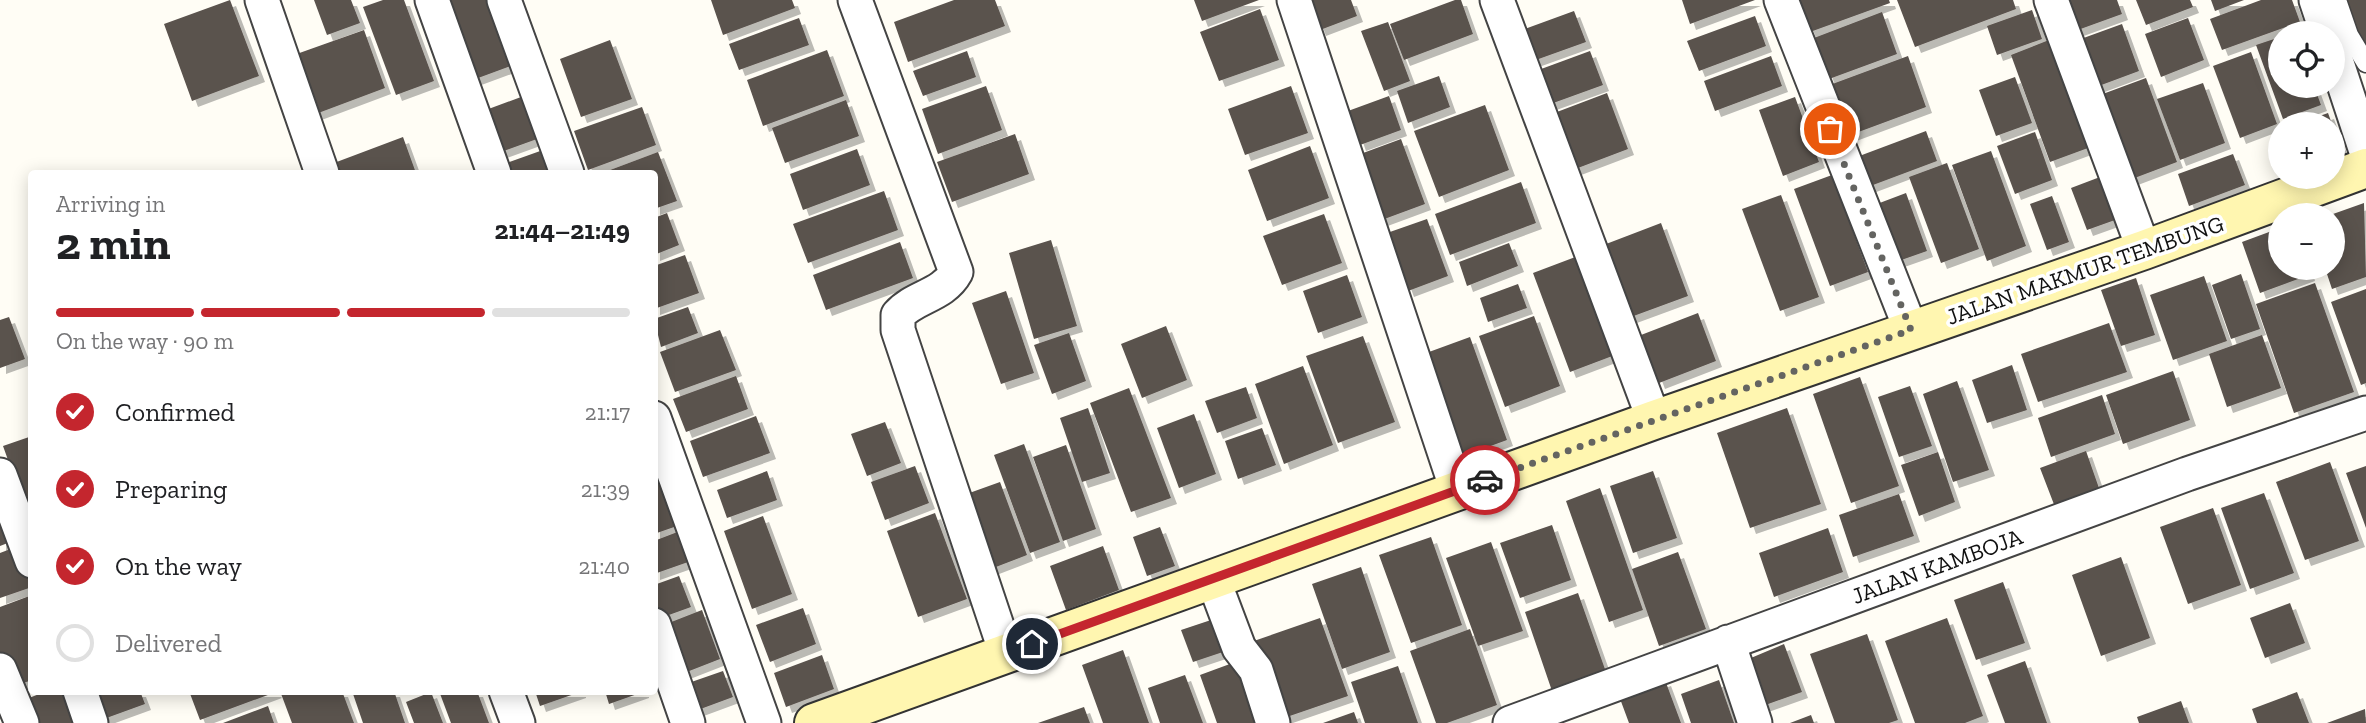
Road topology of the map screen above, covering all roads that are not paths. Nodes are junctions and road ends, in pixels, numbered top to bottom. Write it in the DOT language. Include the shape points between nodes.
graph roads {
  1 [pos="262,0"];
  2 [pos="432,0"];
  3 [pos="504,0"];
  4 [pos="855,0"];
  5 [pos="1294,0"];
  6 [pos="1497,0"];
  7 [pos="1781,0"];
  8 [pos="2051,0"];
  9 [pos="2316,0"];
  10 [pos="2337,0"];
  11 [pos="2323,21"];
  12 [pos="2366,63"];
  13 [pos="2345,87"];
  14 [pos="2366,151"];
  15 [pos="2366,168"];
  16 [pos="321,170"];
  17 [pos="493,170"];
  18 [pos="565,170"];
  19 [pos="2144,250"];
  20 [pos="1911,330"];
  21 [pos="2366,412"];
  22 [pos="1654,420"];
  23 [pos="658,429"];
  24 [pos="0,475"];
  25 [pos="1457,490"];
  26 [pos="28,550"];
  27 [pos="1213,579"];
  28 [pos="658,637"];
  29 [pos="1728,642"];
  30 [pos="1006,653"];
  31 [pos="0,670"];
  32 [pos="81,695"];
  33 [pos="508,695"];
  34 [pos="22,723"];
  35 [pos="91,723"];
  36 [pos="518,723"];
  37 [pos="688,723"];
  38 [pos="764,723"];
  39 [pos="814,723"];
  40 [pos="1273,723"];
  41 [pos="1510,723"];
  42 [pos="1755,723"];
  1 -- 16 [label="street"];
  2 -- 17 [label="street"];
  3 -- 18 [label="street"];
  4 -- 30 [label="street" via="956,272 944,288 906,306 898,315 898,330"];
  5 -- 25 [label="street"];
  6 -- 22 [label="street"];
  7 -- 20 [label="street"];
  8 -- 19 [label="street"];
  9 -- 11 [label="street"];
  10 -- 12 [label="lane" via="2349,35"];
  13 -- 14 [label="street"];
  15 -- 19 [label="street, JALAN MAKMUR TEMBUNG"];
  19 -- 20 [label="street, JALAN MAKMUR TEMBUNG"];
  20 -- 22 [label="street, JALAN MAKMUR TEMBUNG"];
  21 -- 29 [label="street, JALAN KAMBOJA"];
  22 -- 25 [label="street, JALAN MAKMUR TEMBUNG"];
  23 -- 38 [label="street"];
  24 -- 26 [label="street"];
  25 -- 27 [label="street, JALAN MAKMUR TEMBUNG"];
  27 -- 30 [label="street, JALAN MAKMUR TEMBUNG"];
  27 -- 40 [label="street" via="1239,648 1256,670"];
  28 -- 37 [label="street"];
  29 -- 41 [label="street, JALAN KAMBOJA"];
  29 -- 42 [label="street"];
  30 -- 39 [label="street, JALAN MAKMUR TEMBUNG"];
  31 -- 34 [label="street"];
  32 -- 35 [label="street"];
  33 -- 36 [label="street"];
}
